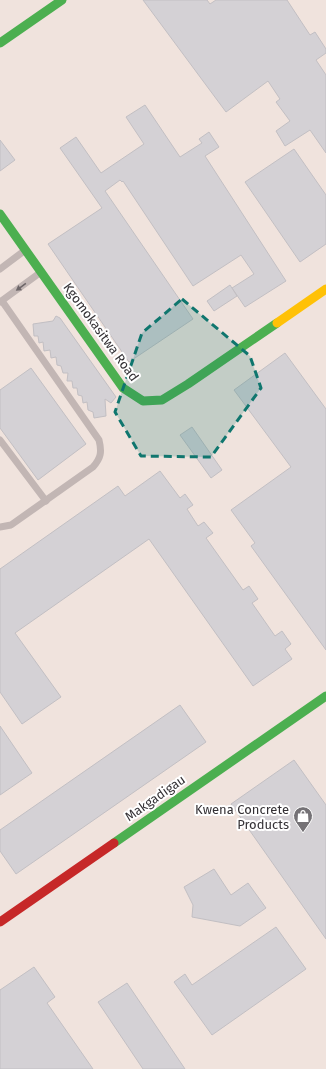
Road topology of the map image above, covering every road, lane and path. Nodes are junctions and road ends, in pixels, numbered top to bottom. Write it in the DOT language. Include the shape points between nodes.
graph roads {
  1 [pos="62,0"];
  2 [pos="0,43"];
  3 [pos="0,214"];
  4 [pos="25,250"];
  5 [pos="0,269"];
  6 [pos="41,272"];
  7 [pos="326,289"];
  8 [pos="1,301"];
  9 [pos="0,440"];
  10 [pos="46,500"];
  11 [pos="0,527"];
  12 [pos="326,696"];
  13 [pos="0,922"];
  1 -- 2 [label="street"];
  3 -- 4 [label="street, Kgomokasitwa Road"];
  4 -- 5 [label="lane"];
  4 -- 6 [label="street, Kgomokasitwa Road"];
  6 -- 7 [label="street, Kgomokasitwa Road" via="123,388 143,401 162,400 182,388"];
  6 -- 8 [label="lane, one-way"];
  8 -- 10 [label="lane" via="99,440 101,450 93,467"];
  9 -- 10 [label="lane"];
  10 -- 11 [label="lane" via="11,525"];
  12 -- 13 [label="street, Makgadigau"];
}
